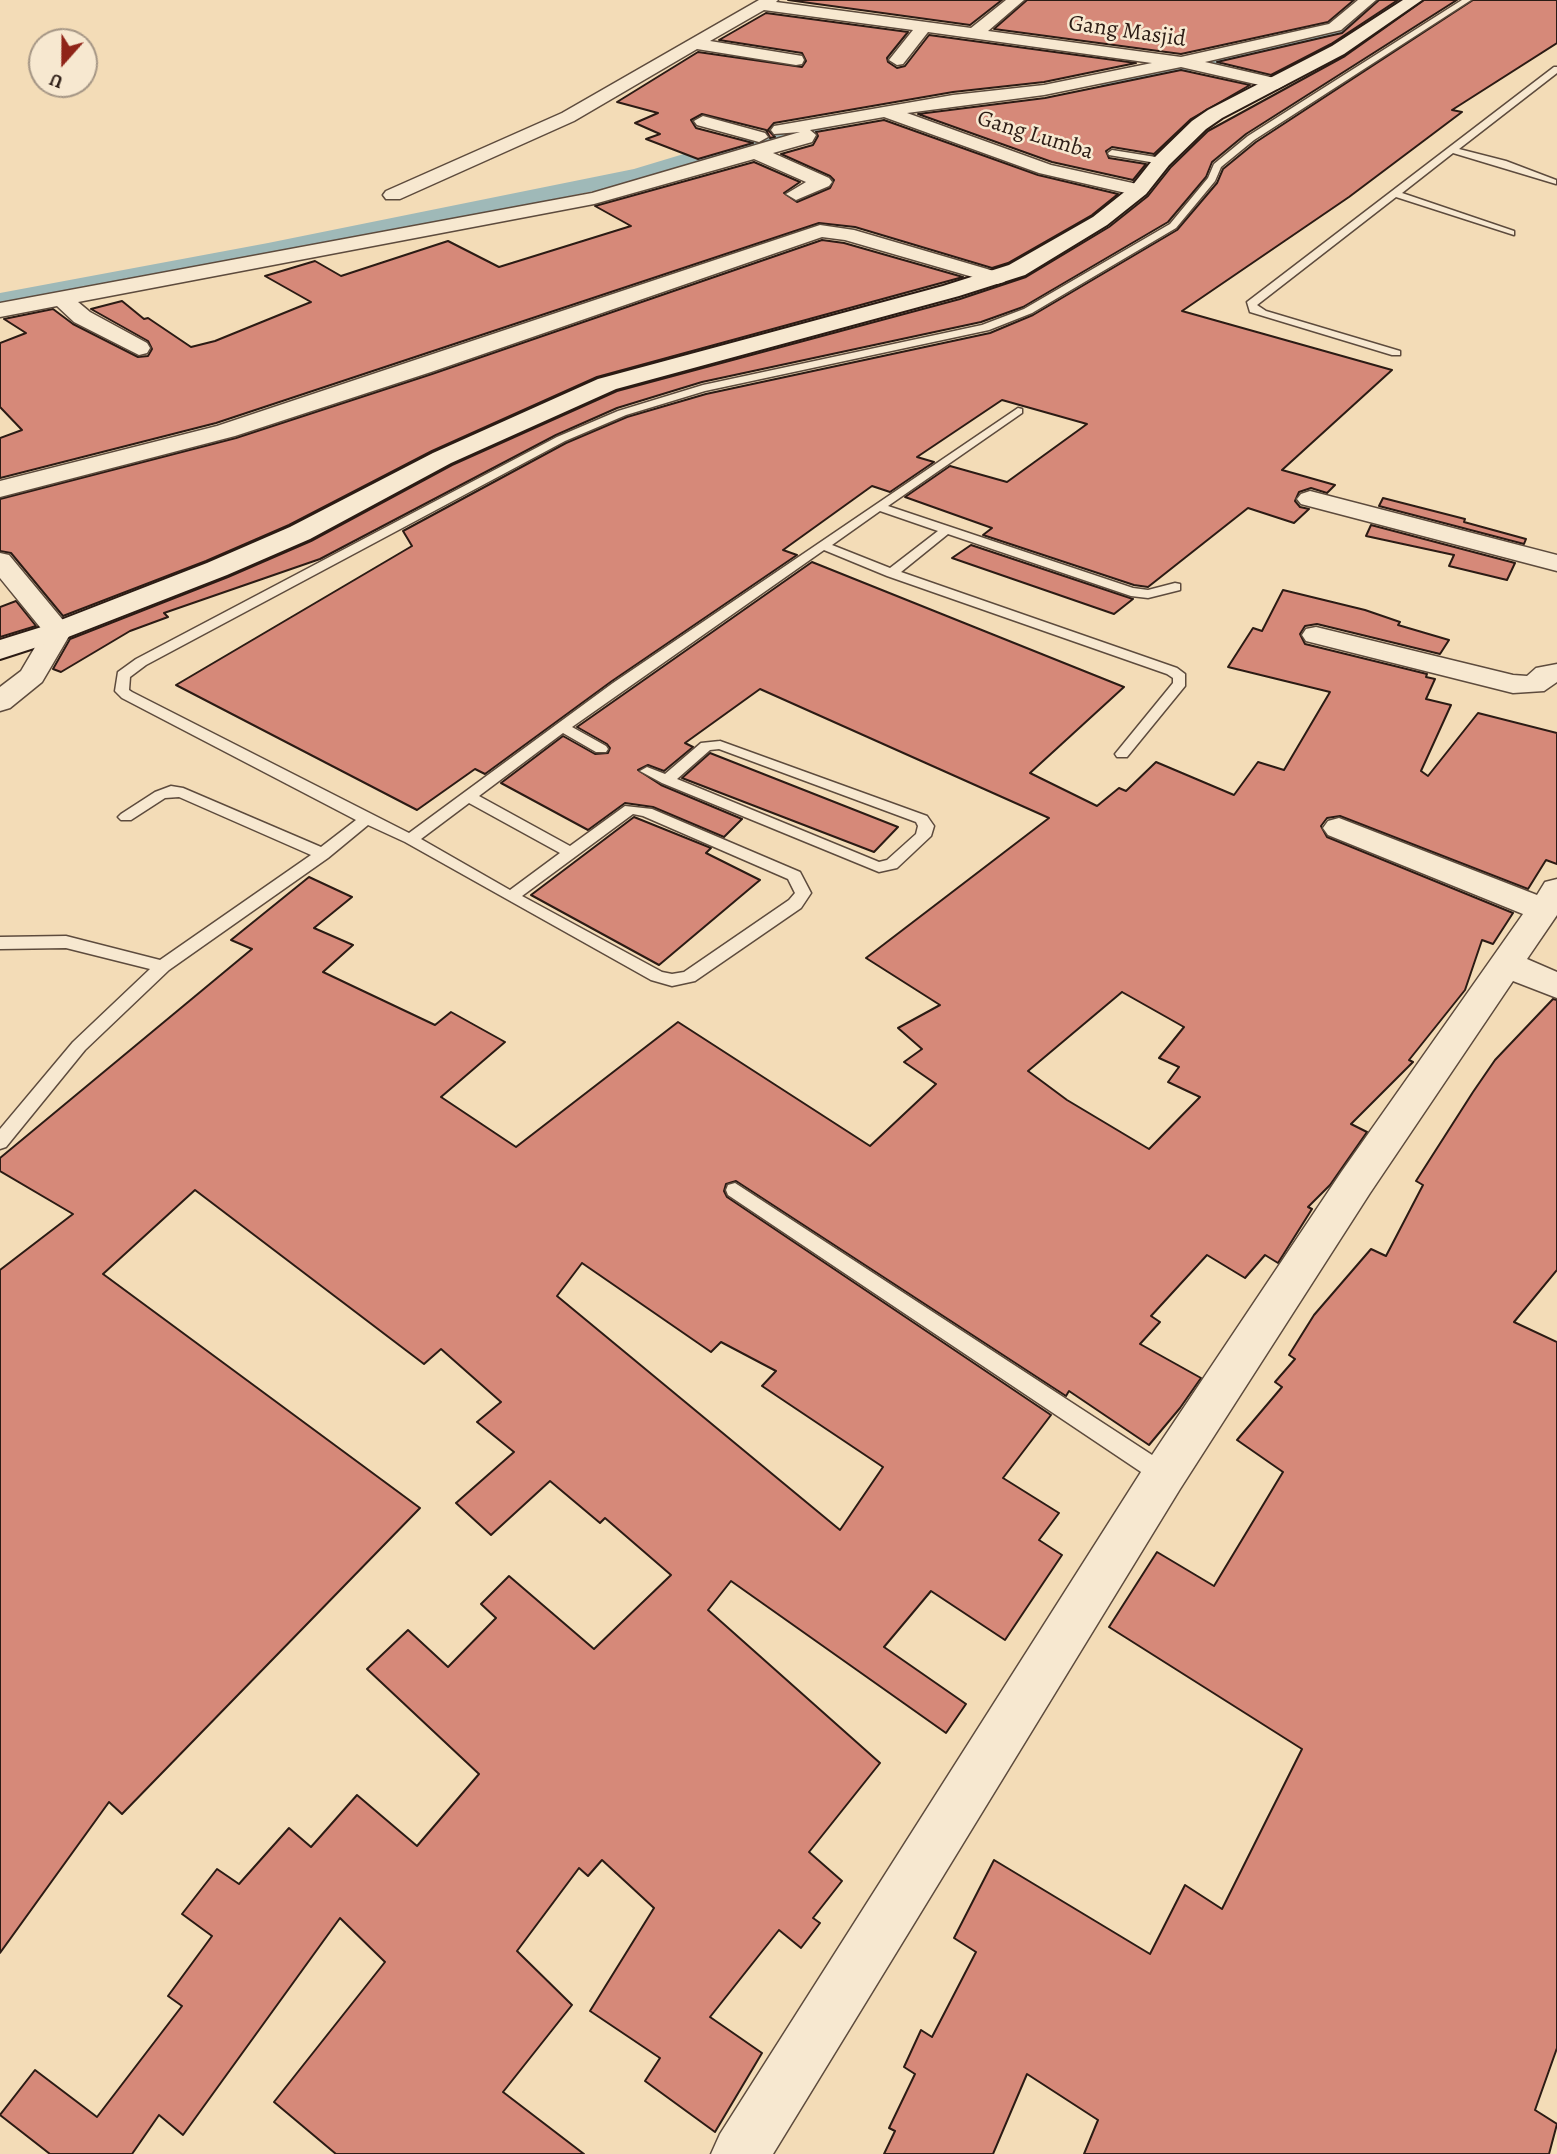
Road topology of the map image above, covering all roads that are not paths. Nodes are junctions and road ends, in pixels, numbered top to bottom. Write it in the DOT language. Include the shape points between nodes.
graph roads {
  1 [pos="1016,0"];
  2 [pos="1414,0"];
  3 [pos="1467,0"];
  4 [pos="766,3"];
  5 [pos="1371,10"];
  6 [pos="924,27"];
  7 [pos="975,33"];
  8 [pos="695,44"];
  9 [pos="796,60"];
  10 [pos="897,60"];
  11 [pos="1186,63"];
  12 [pos="1557,69"];
  13 [pos="1277,85"];
  14 [pos="958,109"];
  15 [pos="897,116"];
  16 [pos="703,121"];
  17 [pos="856,127"];
  18 [pos="757,144"];
  19 [pos="1453,149"];
  20 [pos="1112,153"];
  21 [pos="697,156"];
  22 [pos="1162,161"];
  23 [pos="1553,182"];
  24 [pos="1139,190"];
  25 [pos="796,194"];
  26 [pos="1396,194"];
  27 [pos="393,195"];
  28 [pos="775,195"];
  29 [pos="829,216"];
  30 [pos="1511,233"];
  31 [pos="997,278"];
  32 [pos="62,299"];
  33 [pos="0,310"];
  34 [pos="139,348"];
  35 [pos="1396,352"];
  36 [pos="1018,411"];
  37 [pos="0,489"];
  38 [pos="1311,499"];
  39 [pos="880,508"];
  40 [pos="946,530"];
  41 [pos="824,546"];
  42 [pos="0,561"];
  43 [pos="1557,564"];
  44 [pos="891,573"];
  45 [pos="1175,587"];
  46 [pos="58,631"];
  47 [pos="1316,635"];
  48 [pos="0,650"];
  49 [pos="1557,673"];
  50 [pos="0,702"];
  51 [pos="562,727"];
  52 [pos="601,749"];
  53 [pos="1122,754"];
  54 [pos="647,771"];
  55 [pos="667,780"];
  56 [pos="468,796"];
  57 [pos="126,817"];
  58 [pos="366,820"];
  59 [pos="1339,828"];
  60 [pos="410,839"];
  61 [pos="571,853"];
  62 [pos="323,854"];
  63 [pos="511,897"];
  64 [pos="1550,900"];
  65 [pos="0,943"];
  66 [pos="1506,964"];
  67 [pos="163,966"];
  68 [pos="1557,986"];
  69 [pos="0,1142"];
  70 [pos="735,1190"];
  71 [pos="1164,1475"];
  72 [pos="740,2154"];
  1 -- 7 [label="street"];
  2 -- 5 [label="street"];
  3 -- 58 [label="lane" via="1251,138 1217,166 1212,179 1174,226 1028,311 985,328 703,388 622,413 561,439 141,662 123,676 122,691 127,695"];
  4 -- 6 [label="street, Gang Masjid"];
  4 -- 8 [label="street"];
  5 -- 11 [label="street" via="1335,27"];
  5 -- 13 [label="street" via="1338,50"];
  6 -- 7 [label="street, Gang Masjid"];
  6 -- 10 [label="street"];
  7 -- 11 [label="street, Gang Masjid"];
  8 -- 9 [label="street"];
  8 -- 27 [label="street" via="568,117"];
  11 -- 13 [label="street, Gang Masjid"];
  11 -- 15 [label="street" via="1044,90 953,100"];
  12 -- 19 [label="lane"];
  13 -- 22 [label="street" via="1215,114"];
  14 -- 15 [label="street"];
  15 -- 17 [label="street"];
  15 -- 18 [label="street" via="795,130 806,138"];
  15 -- 24 [label="street, Gang Lumba" via="1046,169"];
  16 -- 18 [label="street"];
  18 -- 21 [label="street"];
  18 -- 25 [label="street" via="822,182"];
  18 -- 32 [label="street" via="594,198"];
  19 -- 23 [label="lane"];
  19 -- 26 [label="lane"];
  20 -- 22 [label="lane"];
  22 -- 24 [label="street"];
  24 -- 31 [label="street" via="1062,246"];
  25 -- 28 [label="street"];
  25 -- 29 [label="street"];
  26 -- 30 [label="lane"];
  26 -- 35 [label="lane" via="1251,307"];
  29 -- 31 [label="street"];
  29 -- 37 [label="street" via="810,233 423,367 226,431"];
  31 -- 46 [label="street" via="607,384 442,458 300,533"];
  32 -- 33 [label="street"];
  32 -- 34 [label="street" via="82,317"];
  36 -- 39 [label="lane"];
  38 -- 43 [label="street"];
  39 -- 40 [label="lane"];
  39 -- 41 [label="lane"];
  40 -- 44 [label="lane"];
  40 -- 45 [label="lane" via="1131,592 1148,594"];
  41 -- 44 [label="lane"];
  41 -- 51 [label="lane"];
  42 -- 46 [label="street"];
  44 -- 53 [label="lane" via="1180,677 1180,683"];
  46 -- 48 [label="street"];
  46 -- 50 [label="street" via="32,676"];
  47 -- 49 [label="street" via="1513,684 1534,685 1546,674"];
  51 -- 52 [label="lane"];
  51 -- 56 [label="lane"];
  54 -- 55 [label="lane"];
  55 -- 55 [label="lane" via="706,746 720,745 922,819 926,826 923,836 892,864 879,867"];
  56 -- 60 [label="lane"];
  56 -- 61 [label="lane"];
  57 -- 62 [label="lane" via="160,795 183,793"];
  58 -- 60 [label="lane"];
  58 -- 62 [label="lane"];
  59 -- 64 [label="street"];
  60 -- 63 [label="lane"];
  61 -- 63 [label="lane"];
  61 -- 63 [label="lane" via="630,809 639,809 794,876 803,894 689,977 672,980"];
  62 -- 67 [label="lane"];
  64 -- 66 [label="street"];
  65 -- 67 [label="lane" via="66,942"];
  66 -- 68 [label="street"];
  66 -- 71 [label="street"];
  67 -- 69 [label="lane" via="79,1046"];
  70 -- 71 [label="lane"];
  71 -- 72 [label="street"];
}
